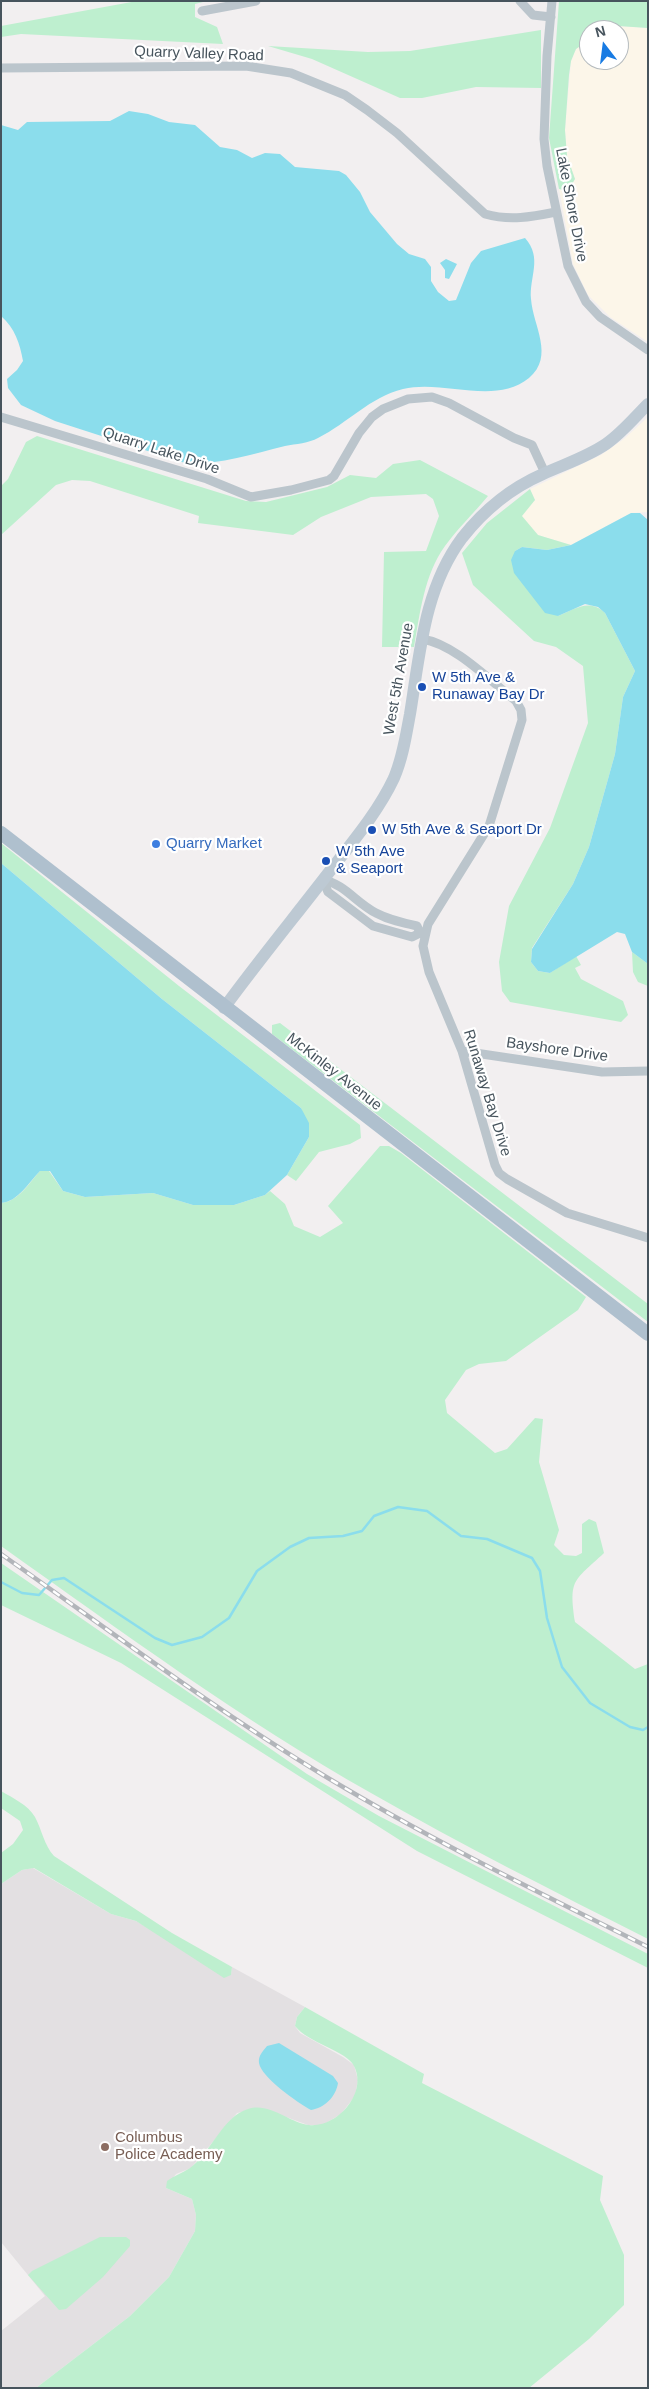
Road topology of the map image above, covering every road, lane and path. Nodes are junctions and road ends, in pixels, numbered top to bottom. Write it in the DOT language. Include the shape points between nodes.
graph roads {
  1 [pos="256,1"];
  2 [pos="520,1"];
  3 [pos="552,1"];
  4 [pos="202,11"];
  5 [pos="552,17"];
  6 [pos="1,68"];
  7 [pos="556,212"];
  8 [pos="648,350"];
  9 [pos="648,404"];
  10 [pos="1,417"];
  11 [pos="545,473"];
  12 [pos="422,639"];
  13 [pos="1,834"];
  14 [pos="323,880"];
  15 [pos="422,933"];
  16 [pos="224,1008"];
  17 [pos="462,1051"];
  18 [pos="648,1071"];
  19 [pos="648,1238"];
  20 [pos="648,1334"];
  1 -- 4 [label="street"];
  2 -- 5 [label="street" via="533,14"];
  3 -- 5 [label="street, Lake Shore Drive"];
  5 -- 7 [label="street, Lake Shore Drive" via="544,139"];
  6 -- 7 [label="street, Quarry Valley Road" via="246,66 291,72 345,95 367,110 397,133 485,214 515,219"];
  7 -- 8 [label="street, Lake Shore Drive" via="568,266 586,302 608,324"];
  9 -- 11 [label="main road, West 5th Avenue" via="608,443"];
  10 -- 11 [label="street, Quarry Lake Drive" via="207,478 251,497 328,480 334,476 372,417 408,399 432,398 449,403 532,445"];
  11 -- 12 [label="main road, West 5th Avenue" via="506,495 485,512 462,538 437,582"];
  12 -- 14 [label="main road, West 5th Avenue" via="405,739 395,776 364,828"];
  12 -- 15 [label="street, Runaway Bay Drive" via="448,648 516,701 522,720 489,826"];
  13 -- 16 [label="main road, McKinley Avenue"];
  14 -- 15 [label="street" via="336,882 374,912 390,920 417,926"];
  14 -- 16 [label="main road, West 5th Avenue"];
  15 -- 17 [label="street, Runaway Bay Drive" via="423,953"];
  16 -- 20 [label="main road, McKinley Avenue"];
  17 -- 18 [label="street, Bayshore Drive" via="602,1072"];
  17 -- 19 [label="street, Runaway Bay Drive" via="499,1173 562,1210"];
}
